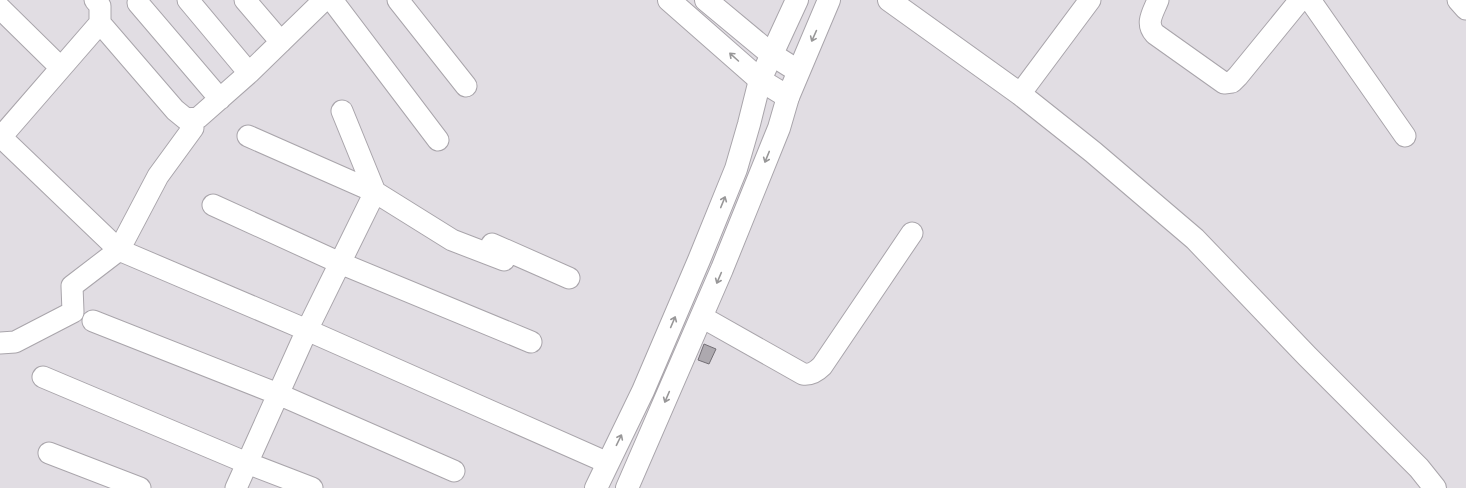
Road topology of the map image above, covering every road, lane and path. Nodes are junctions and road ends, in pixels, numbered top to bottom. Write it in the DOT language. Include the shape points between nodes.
graph roads {
  1 [pos="95,0"];
  2 [pos="188,0"];
  3 [pos="245,0"];
  4 [pos="332,0"];
  5 [pos="398,0"];
  6 [pos="669,0"];
  7 [pos="706,0"];
  8 [pos="797,0"];
  9 [pos="829,0"];
  10 [pos="889,0"];
  11 [pos="1158,0"];
  12 [pos="1300,0"];
  13 [pos="1310,0"];
  14 [pos="1458,0"];
  15 [pos="1087,1"];
  16 [pos="138,3"];
  17 [pos="314,4"];
  18 [pos="0,8"];
  19 [pos="1466,9"];
  20 [pos="100,23"];
  21 [pos="281,42"];
  22 [pos="771,54"];
  23 [pos="61,68"];
  24 [pos="798,71"];
  25 [pos="249,73"];
  26 [pos="760,80"];
  27 [pos="466,86"];
  28 [pos="1020,94"];
  29 [pos="788,97"];
  30 [pos="220,99"];
  31 [pos="342,110"];
  32 [pos="193,128"];
  33 [pos="248,136"];
  34 [pos="1405,136"];
  35 [pos="0,137"];
  36 [pos="438,140"];
  37 [pos="375,192"];
  38 [pos="213,205"];
  39 [pos="912,233"];
  40 [pos="119,250"];
  41 [pos="504,260"];
  42 [pos="340,263"];
  43 [pos="569,278"];
  44 [pos="702,317"];
  45 [pos="93,321"];
  46 [pos="307,330"];
  47 [pos="531,342"];
  48 [pos="0,343"];
  49 [pos="43,377"];
  50 [pos="278,394"];
  51 [pos="49,453"];
  52 [pos="247,463"];
  53 [pos="608,463"];
  54 [pos="454,471"];
  55 [pos="80,473"];
  56 [pos="130,488"];
  57 [pos="140,488"];
  58 [pos="236,488"];
  59 [pos="312,488"];
  60 [pos="596,488"];
  61 [pos="627,488"];
  62 [pos="1435,488"];
  1 -- 20 [label="street" via="100,6"];
  2 -- 25 [label="street"];
  3 -- 21 [label="street"];
  4 -- 36 [label="street"];
  5 -- 27 [label="street"];
  26 -- 6 [label="main road, one-way"];
  7 -- 22 [label="main road"];
  8 -- 22 [label="main road"];
  9 -- 24 [label="main road, one-way"];
  10 -- 28 [label="main road"];
  11 -- 12 [label="street" via="1150,28 1224,83 1232,82 1238,76"];
  13 -- 34 [label="street"];
  14 -- 19 [label="street"];
  15 -- 28 [label="street"];
  16 -- 30 [label="street"];
  17 -- 21 [label="street"];
  18 -- 23 [label="street"];
  20 -- 23 [label="street"];
  20 -- 30 [label="street" via="175,110 186,119 198,118"];
  21 -- 25 [label="street"];
  22 -- 24 [label="main road"];
  22 -- 26 [label="main road"];
  23 -- 35 [label="street"];
  24 -- 29 [label="main road"];
  25 -- 30 [label="street"];
  26 -- 29 [label="main road"];
  53 -- 26 [label="main road, one-way" via="643,391 736,169"];
  28 -- 62 [label="main road" via="1195,239 1419,468"];
  29 -- 44 [label="main road, one-way" via="779,128"];
  31 -- 37 [label="street"];
  32 -- 40 [label="street" via="158,176"];
  33 -- 37 [label="street"];
  35 -- 40 [label="street"];
  37 -- 41 [label="street" via="452,240"];
  37 -- 42 [label="street"];
  37 -- 43 [label="street"];
  38 -- 42 [label="street"];
  39 -- 44 [label="street" via="822,366 815,372 803,374"];
  40 -- 46 [label="street"];
  40 -- 48 [label="street" via="72,286 73,312 15,342"];
  42 -- 46 [label="street"];
  42 -- 47 [label="street"];
  44 -- 61 [label="main road, one-way"];
  45 -- 50 [label="street"];
  46 -- 50 [label="street"];
  46 -- 53 [label="street"];
  49 -- 52 [label="street"];
  50 -- 52 [label="street"];
  50 -- 54 [label="street"];
  51 -- 57 [label="street"];
  52 -- 58 [label="street"];
  52 -- 59 [label="street"];
  53 -- 60 [label="main road"];
  55 -- 56 [label="street"];
}
